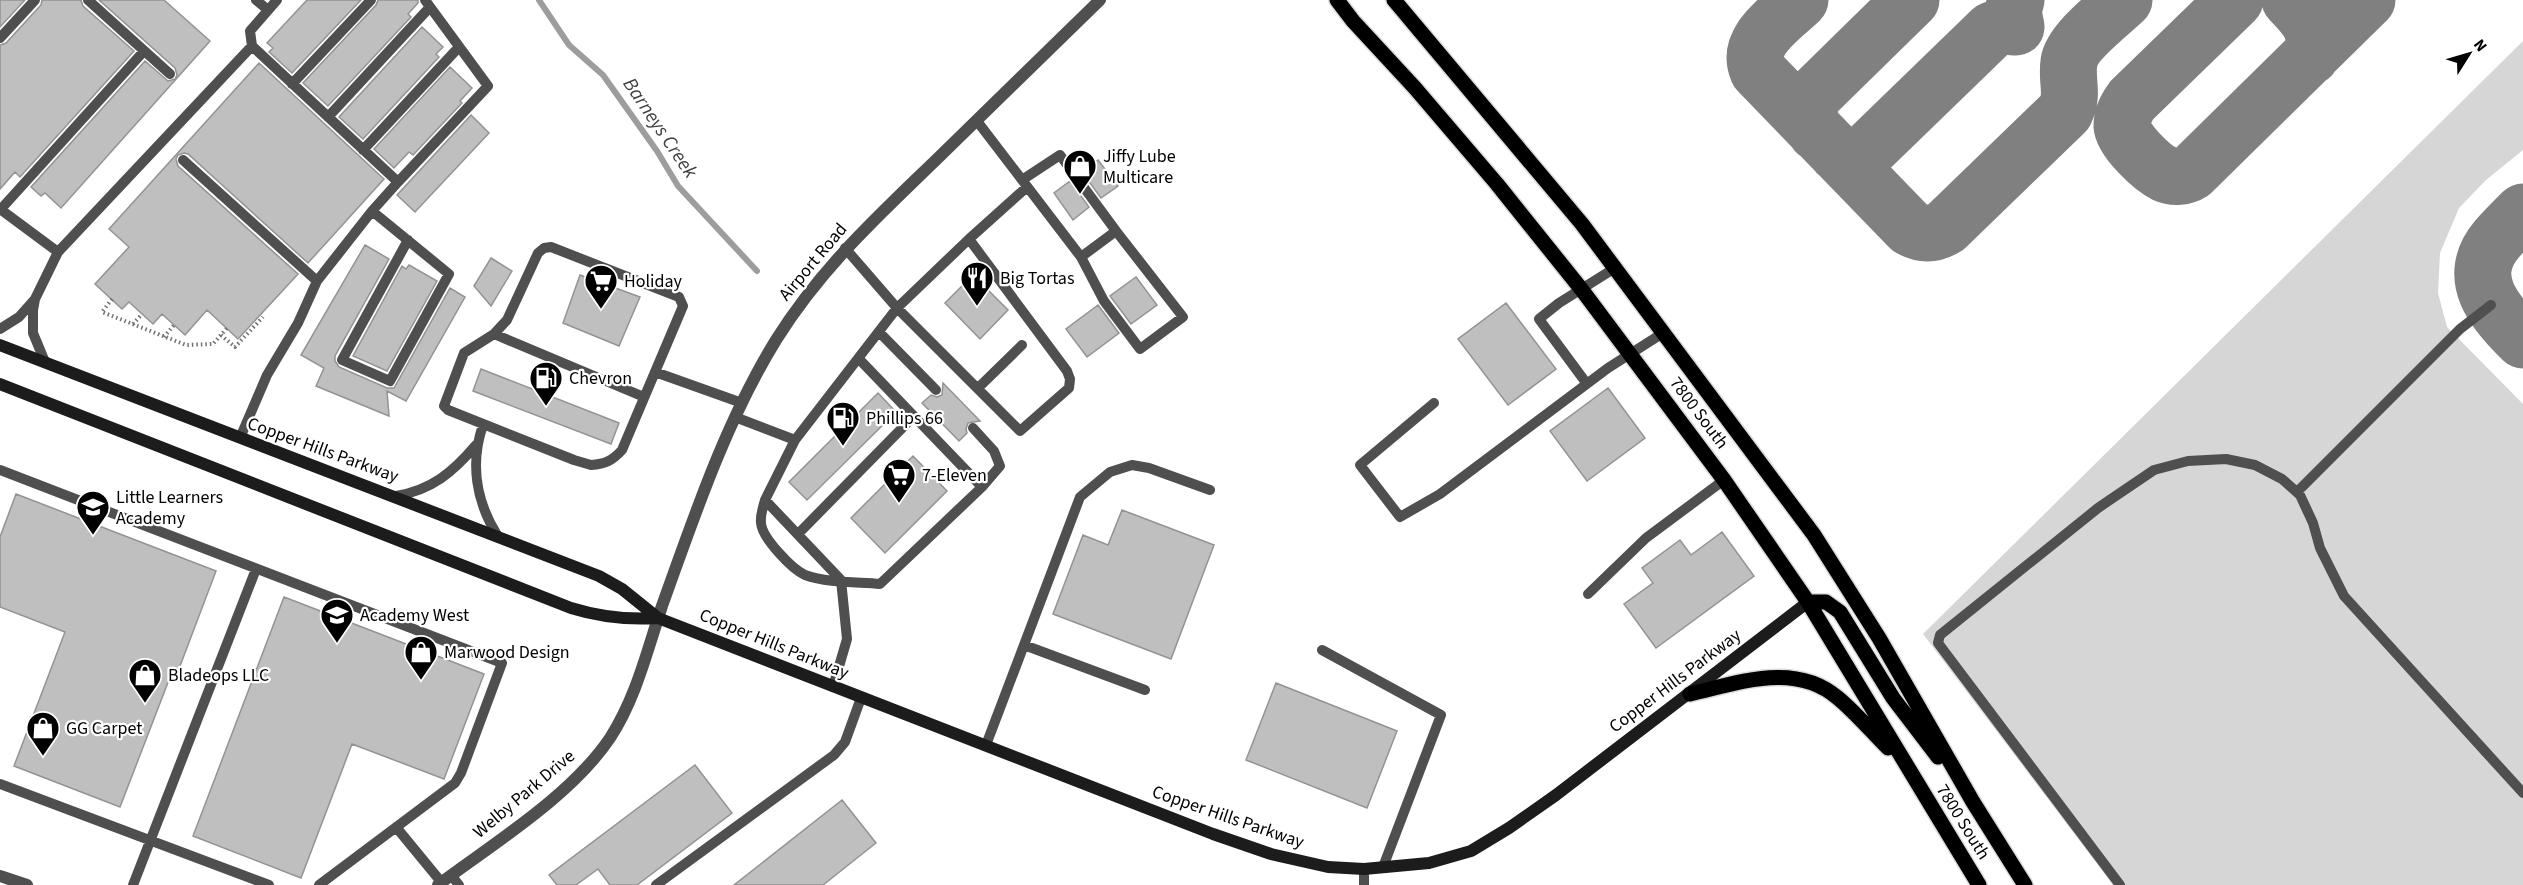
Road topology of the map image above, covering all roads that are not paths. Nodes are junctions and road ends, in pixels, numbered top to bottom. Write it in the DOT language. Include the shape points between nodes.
graph roads {
  1 [pos="35,0"];
  2 [pos="88,0"];
  3 [pos="256,0"];
  4 [pos="277,0"];
  5 [pos="371,0"];
  6 [pos="1100,0"];
  7 [pos="1337,0"];
  8 [pos="1394,0"];
  9 [pos="427,3"];
  10 [pos="268,10"];
  11 [pos="0,38"];
  12 [pos="252,46"];
  13 [pos="459,47"];
  14 [pos="144,51"];
  15 [pos="170,74"];
  16 [pos="292,84"];
  17 [pos="328,117"];
  18 [pos="977,121"];
  19 [pos="363,150"];
  20 [pos="183,160"];
  21 [pos="398,182"];
  22 [pos="1025,183"];
  23 [pos="0,209"];
  24 [pos="372,211"];
  25 [pos="1116,231"];
  26 [pos="969,239"];
  27 [pos="408,240"];
  28 [pos="845,248"];
  29 [pos="58,252"];
  30 [pos="1081,257"];
  31 [pos="1615,268"];
  32 [pos="317,281"];
  33 [pos="1582,290"];
  34 [pos="35,299"];
  35 [pos="2491,305"];
  36 [pos="897,308"];
  37 [pos="0,329"];
  38 [pos="879,332"];
  39 [pos="1663,333"];
  40 [pos="494,334"];
  41 [pos="0,345"];
  42 [pos="1022,345"];
  43 [pos="1630,354"];
  44 [pos="859,359"];
  45 [pos="45,362"];
  46 [pos="655,372"];
  47 [pos="0,384"];
  48 [pos="1587,384"];
  49 [pos="978,388"];
  50 [pos="936,390"];
  51 [pos="644,397"];
  52 [pos="742,403"];
  53 [pos="1434,403"];
  54 [pos="914,416"];
  55 [pos="735,417"];
  56 [pos="483,425"];
  57 [pos="973,428"];
  58 [pos="240,438"];
  59 [pos="795,440"];
  60 [pos="476,445"];
  61 [pos="0,470"];
  62 [pos="1724,480"];
  63 [pos="982,487"];
  64 [pos="1209,490"];
  65 [pos="2296,492"];
  66 [pos="396,496"];
  67 [pos="765,500"];
  68 [pos="798,534"];
  69 [pos="497,535"];
  70 [pos="256,569"];
  71 [pos="841,580"];
  72 [pos="1588,594"];
  73 [pos="1808,602"];
  74 [pos="658,618"];
  75 [pos="1024,645"];
  76 [pos="1322,650"];
  77 [pos="833,687"];
  78 [pos="1145,690"];
  79 [pos="1690,694"];
  80 [pos="861,698"];
  81 [pos="986,745"];
  82 [pos="1904,764"];
  83 [pos="0,784"];
  84 [pos="2523,793"];
  85 [pos="1973,802"];
  86 [pos="396,828"];
  87 [pos="151,840"];
  88 [pos="1383,867"];
  89 [pos="1364,869"];
  90 [pos="0,876"];
  91 [pos="448,882"];
  92 [pos="27,885"];
  93 [pos="133,885"];
  94 [pos="269,885"];
  95 [pos="319,885"];
  96 [pos="656,885"];
  97 [pos="1364,885"];
  98 [pos="1979,885"];
  99 [pos="2025,885"];
  100 [pos="2120,885"];
  1 -- 11 [label="lane"];
  2 -- 14 [label="lane"];
  3 -- 10 [label="lane"];
  4 -- 10 [label="lane"];
  5 -- 16 [label="lane"];
  6 -- 18 [label="street, Airport Road"];
  7 -- 33 [label="main road, 7800 South" via="1497,184"];
  8 -- 31 [label="main road, 7800 South"];
  9 -- 13 [label="lane"];
  9 -- 17 [label="lane"];
  10 -- 12 [label="lane" via="250,31"];
  12 -- 16 [label="lane"];
  12 -- 29 [label="lane"];
  13 -- 19 [label="lane"];
  13 -- 21 [label="lane" via="488,86"];
  14 -- 15 [label="lane"];
  14 -- 23 [label="lane"];
  16 -- 17 [label="lane"];
  17 -- 19 [label="lane"];
  18 -- 22 [label="lane"];
  18 -- 28 [label="street, Airport Road"];
  19 -- 21 [label="lane"];
  20 -- 32 [label="lane"];
  21 -- 24 [label="lane"];
  22 -- 25 [label="lane" via="1060,155"];
  22 -- 26 [label="lane"];
  22 -- 30 [label="lane"];
  23 -- 29 [label="lane"];
  24 -- 27 [label="lane"];
  24 -- 32 [label="lane"];
  25 -- 30 [label="lane"];
  25 -- 30 [label="lane" via="1183,317 1140,349 1104,301"];
  26 -- 36 [label="lane"];
  26 -- 49 [label="lane" via="1070,379 1069,388 1020,431"];
  27 -- 27 [label="lane" via="449,274 390,381 342,360"];
  28 -- 36 [label="lane"];
  28 -- 52 [label="street, Airport Road" via="789,319"];
  29 -- 34 [label="lane"];
  31 -- 33 [label="lane"];
  31 -- 39 [label="main road, 7800 South"];
  32 -- 58 [label="lane" via="267,375"];
  33 -- 43 [label="main road, 7800 South"];
  33 -- 48 [label="lane" via="1539,320"];
  34 -- 37 [label="lane"];
  34 -- 45 [label="lane" via="33,333"];
  35 -- 65 [label="lane" via="2460,329"];
  36 -- 38 [label="lane"];
  36 -- 49 [label="lane"];
  38 -- 44 [label="lane"];
  38 -- 50 [label="lane"];
  39 -- 43 [label="lane"];
  39 -- 85 [label="main road, 7800 South" via="1815,535"];
  40 -- 46 [label="lane" via="507,320 538,253 551,247 679,297 683,306"];
  40 -- 51 [label="lane"];
  40 -- 56 [label="lane" via="464,353 444,401 448,410"];
  41 -- 45 [label="main road, Copper Hills Parkway"];
  42 -- 49 [label="lane"];
  43 -- 48 [label="lane"];
  43 -- 62 [label="main road, 7800 South"];
  44 -- 54 [label="lane"];
  44 -- 59 [label="lane"];
  45 -- 58 [label="main road, Copper Hills Parkway"];
  46 -- 51 [label="lane"];
  46 -- 52 [label="lane"];
  47 -- 74 [label="main road, Copper Hills Parkway" via="571,608 614,618"];
  48 -- 53 [label="lane" via="1440,494 1400,517 1360,465"];
  51 -- 56 [label="lane" via="622,450 603,464 574,460"];
  52 -- 55 [label="street, Airport Road"];
  54 -- 63 [label="lane"];
  54 -- 68 [label="lane"];
  55 -- 59 [label="lane"];
  55 -- 74 [label="street, Airport Road"];
  56 -- 60 [label="lane"];
  57 -- 63 [label="lane" via="1000,462"];
  58 -- 66 [label="main road, Copper Hills Parkway"];
  59 -- 67 [label="lane"];
  60 -- 66 [label="lane" via="444,478 421,490"];
  60 -- 69 [label="lane" via="480,500"];
  61 -- 70 [label="lane"];
  62 -- 72 [label="lane" via="1646,538"];
  62 -- 73 [label="main road, 7800 South"];
  63 -- 71 [label="lane" via="880,584"];
  64 -- 75 [label="lane" via="1132,465 1110,472 1080,497"];
  65 -- 84 [label="lane" via="2301,495 2343,596"];
  65 -- 100 [label="lane" via="2282,479 2255,465 2226,459 2188,461 2154,470 2098,508 1940,635 1938,643 1942,650"];
  66 -- 69 [label="main road, Copper Hills Parkway"];
  67 -- 68 [label="lane"];
  67 -- 71 [label="lane" via="761,525 772,544 806,575"];
  68 -- 71 [label="lane"];
  69 -- 74 [label="main road, Copper Hills Parkway" via="599,576"];
  70 -- 86 [label="lane" via="502,663 455,783"];
  70 -- 87 [label="lane"];
  71 -- 77 [label="lane" via="848,639"];
  73 -- 79 [label="main road, Copper Hills Parkway"];
  73 -- 82 [label="main road, 7800 South"];
  73 -- 85 [label="main road" via="1826,602 1840,612 1893,698"];
  74 -- 77 [label="main road, Copper Hills Parkway"];
  74 -- 91 [label="street, Welby Park Drive" via="640,675 601,750 558,793"];
  75 -- 78 [label="lane"];
  75 -- 81 [label="lane"];
  76 -- 88 [label="lane" via="1441,715"];
  77 -- 80 [label="main road, Copper Hills Parkway"];
  79 -- 82 [label="main road" via="1767,676 1801,679 1837,696"];
  79 -- 88 [label="main road, Copper Hills Parkway" via="1556,795 1471,850 1429,863"];
  80 -- 81 [label="main road, Copper Hills Parkway"];
  80 -- 96 [label="lane" via="845,742 834,755"];
  81 -- 89 [label="main road, Copper Hills Parkway" via="1271,854 1328,867"];
  82 -- 98 [label="main road, 7800 South"];
  83 -- 87 [label="lane"];
  85 -- 99 [label="main road, 7800 South"];
  86 -- 91 [label="lane"];
  86 -- 95 [label="lane"];
  87 -- 93 [label="lane"];
  87 -- 94 [label="lane"];
  88 -- 89 [label="main road, Copper Hills Parkway"];
  89 -- 97 [label="lane"];
  90 -- 92 [label="street"];
}
